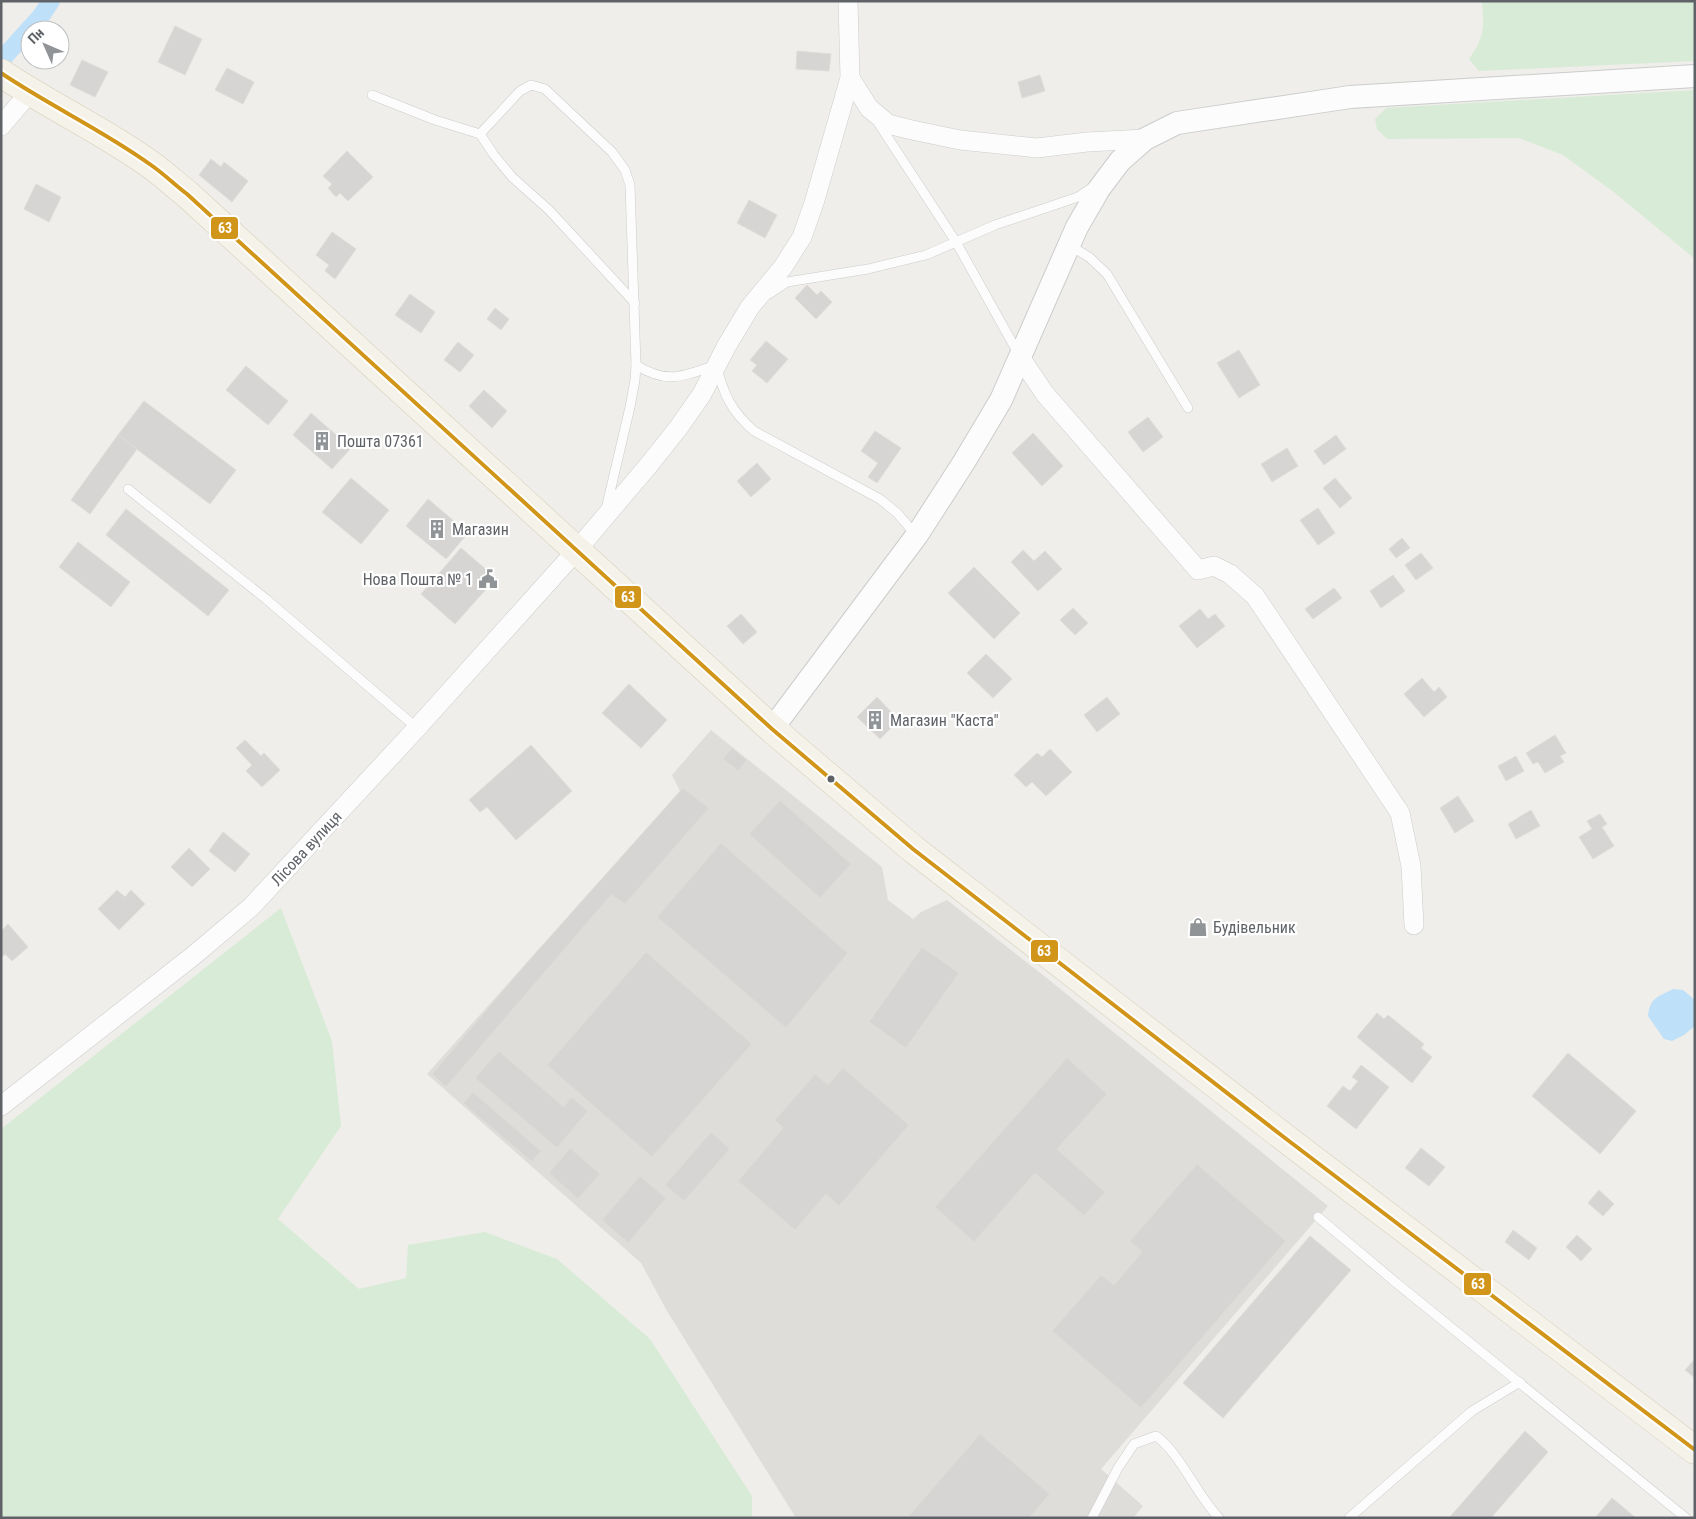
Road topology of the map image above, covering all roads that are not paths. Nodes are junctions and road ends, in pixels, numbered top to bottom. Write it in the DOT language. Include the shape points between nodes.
graph roads {
  1 [pos="848,1"];
  2 [pos="1,73"];
  3 [pos="1695,76"];
  4 [pos="850,78"];
  5 [pos="30,92"];
  6 [pos="372,95"];
  7 [pos="869,108"];
  8 [pos="1,126"];
  9 [pos="480,134"];
  10 [pos="1146,139"];
  11 [pos="1107,178"];
  12 [pos="956,242"];
  13 [pos="1069,245"];
  14 [pos="635,303"];
  15 [pos="750,307"];
  16 [pos="1020,357"];
  17 [pos="636,365"];
  18 [pos="716,365"];
  19 [pos="1188,408"];
  20 [pos="128,488"];
  21 [pos="604,519"];
  22 [pos="917,535"];
  23 [pos="576,551"];
  24 [pos="417,728"];
  25 [pos="772,730"];
  26 [pos="1414,925"];
  27 [pos="1,1106"];
  28 [pos="1318,1217"];
  29 [pos="1520,1382"];
  30 [pos="1695,1450"];
  31 [pos="1092,1518"];
  32 [pos="1218,1518"];
  33 [pos="1349,1518"];
  34 [pos="1686,1518"];
  1 -- 4 [label="street"];
  2 -- 5 [label="main road"];
  3 -- 10 [label="street" via="1350,98 1177,123"];
  4 -- 7 [label="street"];
  4 -- 15 [label="street, Лісова вулиця" via="802,236 783,267"];
  5 -- 8 [label="street"];
  5 -- 23 [label="main road" via="117,143 187,194"];
  6 -- 9 [label="lane"];
  7 -- 10 [label="street" via="888,124 960,140 1037,148"];
  7 -- 12 [label="lane"];
  9 -- 14 [label="lane" via="512,177 549,210"];
  9 -- 14 [label="lane" via="520,91 531,85 545,89 612,152 625,170 630,185"];
  10 -- 11 [label="street" via="1120,161"];
  11 -- 12 [label="lane" via="1078,197"];
  11 -- 13 [label="street" via="1076,227"];
  12 -- 15 [label="lane" via="926,254 868,269 787,282"];
  12 -- 16 [label="lane"];
  13 -- 16 [label="street"];
  13 -- 19 [label="lane" via="1108,274"];
  14 -- 17 [label="lane"];
  15 -- 18 [label="street, Лісова вулиця"];
  16 -- 22 [label="street" via="1001,400"];
  16 -- 26 [label="street" via="1045,394 1198,570 1214,566 1230,574 1255,596 1400,814 1411,866"];
  17 -- 18 [label="lane" via="665,378 684,376"];
  17 -- 21 [label="lane" via="630,407"];
  18 -- 21 [label="street, Лісова вулиця" via="702,394 678,427"];
  18 -- 22 [label="lane" via="731,407 754,432 880,499"];
  20 -- 24 [label="lane" via="266,599"];
  21 -- 23 [label="street, Лісова вулиця"];
  22 -- 25 [label="street"];
  23 -- 24 [label="street, Лісова вулиця"];
  23 -- 25 [label="main road"];
  24 -- 27 [label="street, Лісова вулиця" via="251,907"];
  25 -- 30 [label="main road" via="913,849 995,913"];
  28 -- 29 [label="lane"];
  29 -- 33 [label="lane" via="1472,1411"];
  29 -- 34 [label="lane"];
  31 -- 32 [label="lane" via="1134,1444 1156,1436 1166,1443"];
}
